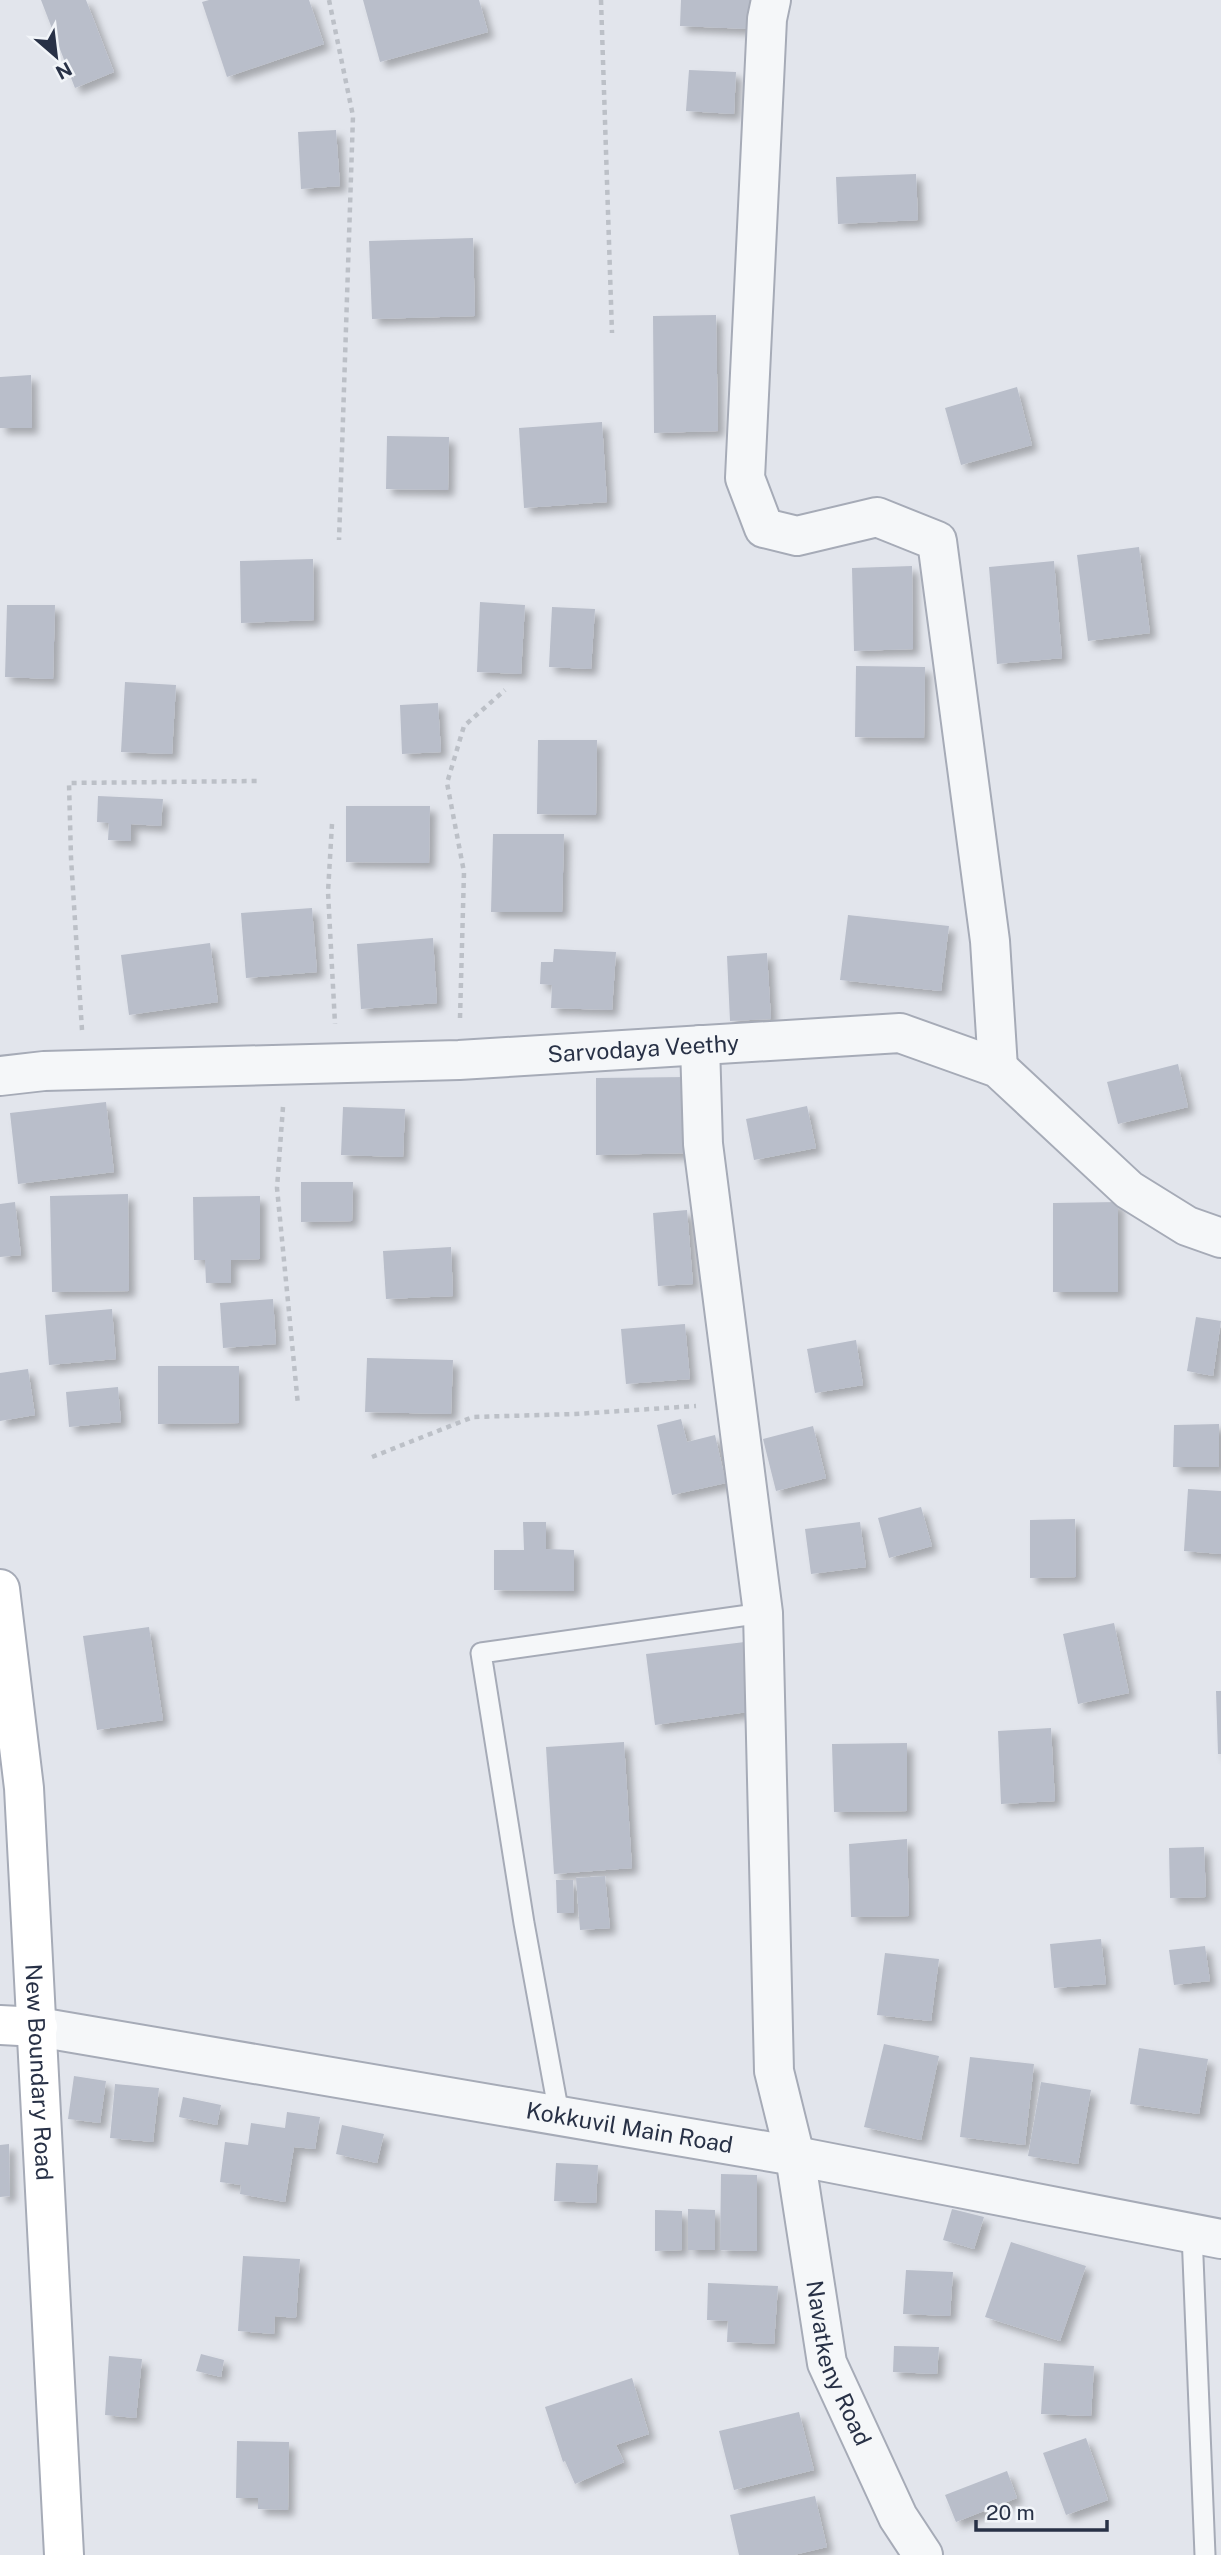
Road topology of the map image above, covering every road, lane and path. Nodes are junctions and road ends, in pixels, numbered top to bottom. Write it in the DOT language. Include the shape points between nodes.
graph roads {
  1 [pos="329,0"];
  2 [pos="601,0"];
  3 [pos="771,0"];
  4 [pos="612,333"];
  5 [pos="339,540"];
  6 [pos="505,690"];
  7 [pos="258,781"];
  8 [pos="332,824"];
  9 [pos="700,1045"];
  10 [pos="460,1060"];
  11 [pos="338,1063"];
  12 [pos="287,1065"];
  13 [pos="998,1068"];
  14 [pos="85,1070"];
  15 [pos="0,1076"];
  16 [pos="1221,1238"];
  17 [pos="736,1403"];
  18 [pos="298,1405"];
  19 [pos="372,1457"];
  20 [pos="0,1589"];
  21 [pos="763,1613"];
  22 [pos="0,2025"];
  23 [pos="38,2027"];
  24 [pos="559,2114"];
  25 [pos="795,2155"];
  26 [pos="1206,2236"];
  27 [pos="64,2555"];
  28 [pos="923,2555"];
  29 [pos="1205,2555"];
  1 -- 5 [label="path" via="354,116"];
  2 -- 4 [label="path"];
  3 -- 13 [label="street" via="745,478 764,528 797,536 877,517 937,541 990,941"];
  6 -- 10 [label="path" via="464,726 447,783 464,872"];
  7 -- 14 [label="path" via="69,783"];
  8 -- 11 [label="path" via="328,892"];
  9 -- 10 [label="street, Sarvodaya Veethy"];
  9 -- 13 [label="street, Sarvodaya Veethy" via="900,1033"];
  9 -- 17 [label="street, Navatkeny Road" via="703,1144"];
  10 -- 11 [label="street, Sarvodaya Veethy"];
  11 -- 12 [label="street, Sarvodaya Veethy"];
  12 -- 14 [label="street, Sarvodaya Veethy"];
  12 -- 18 [label="path" via="277,1188"];
  13 -- 16 [label="street, Sarvodaya Veethy" via="1129,1190 1187,1226"];
  14 -- 15 [label="street, Sarvodaya Veethy"];
  17 -- 19 [label="path" via="473,1417"];
  17 -- 21 [label="street, Navatkeny Road"];
  20 -- 23 [label="main road, New Boundary Road" via="24,1788"];
  21 -- 24 [label="lane" via="481,1653"];
  21 -- 25 [label="street, Navatkeny Road" via="774,2071"];
  22 -- 23 [label="main road"];
  23 -- 24 [label="street, Kokkuvil Main Road"];
  23 -- 27 [label="main road, New Boundary Road"];
  24 -- 25 [label="street, Kokkuvil Main Road"];
  25 -- 26 [label="street, Kokkuvil Main Road"];
  25 -- 28 [label="street, Navatkeny Road" via="827,2363 898,2517"];
  26 -- 29 [label="lane"];
}
